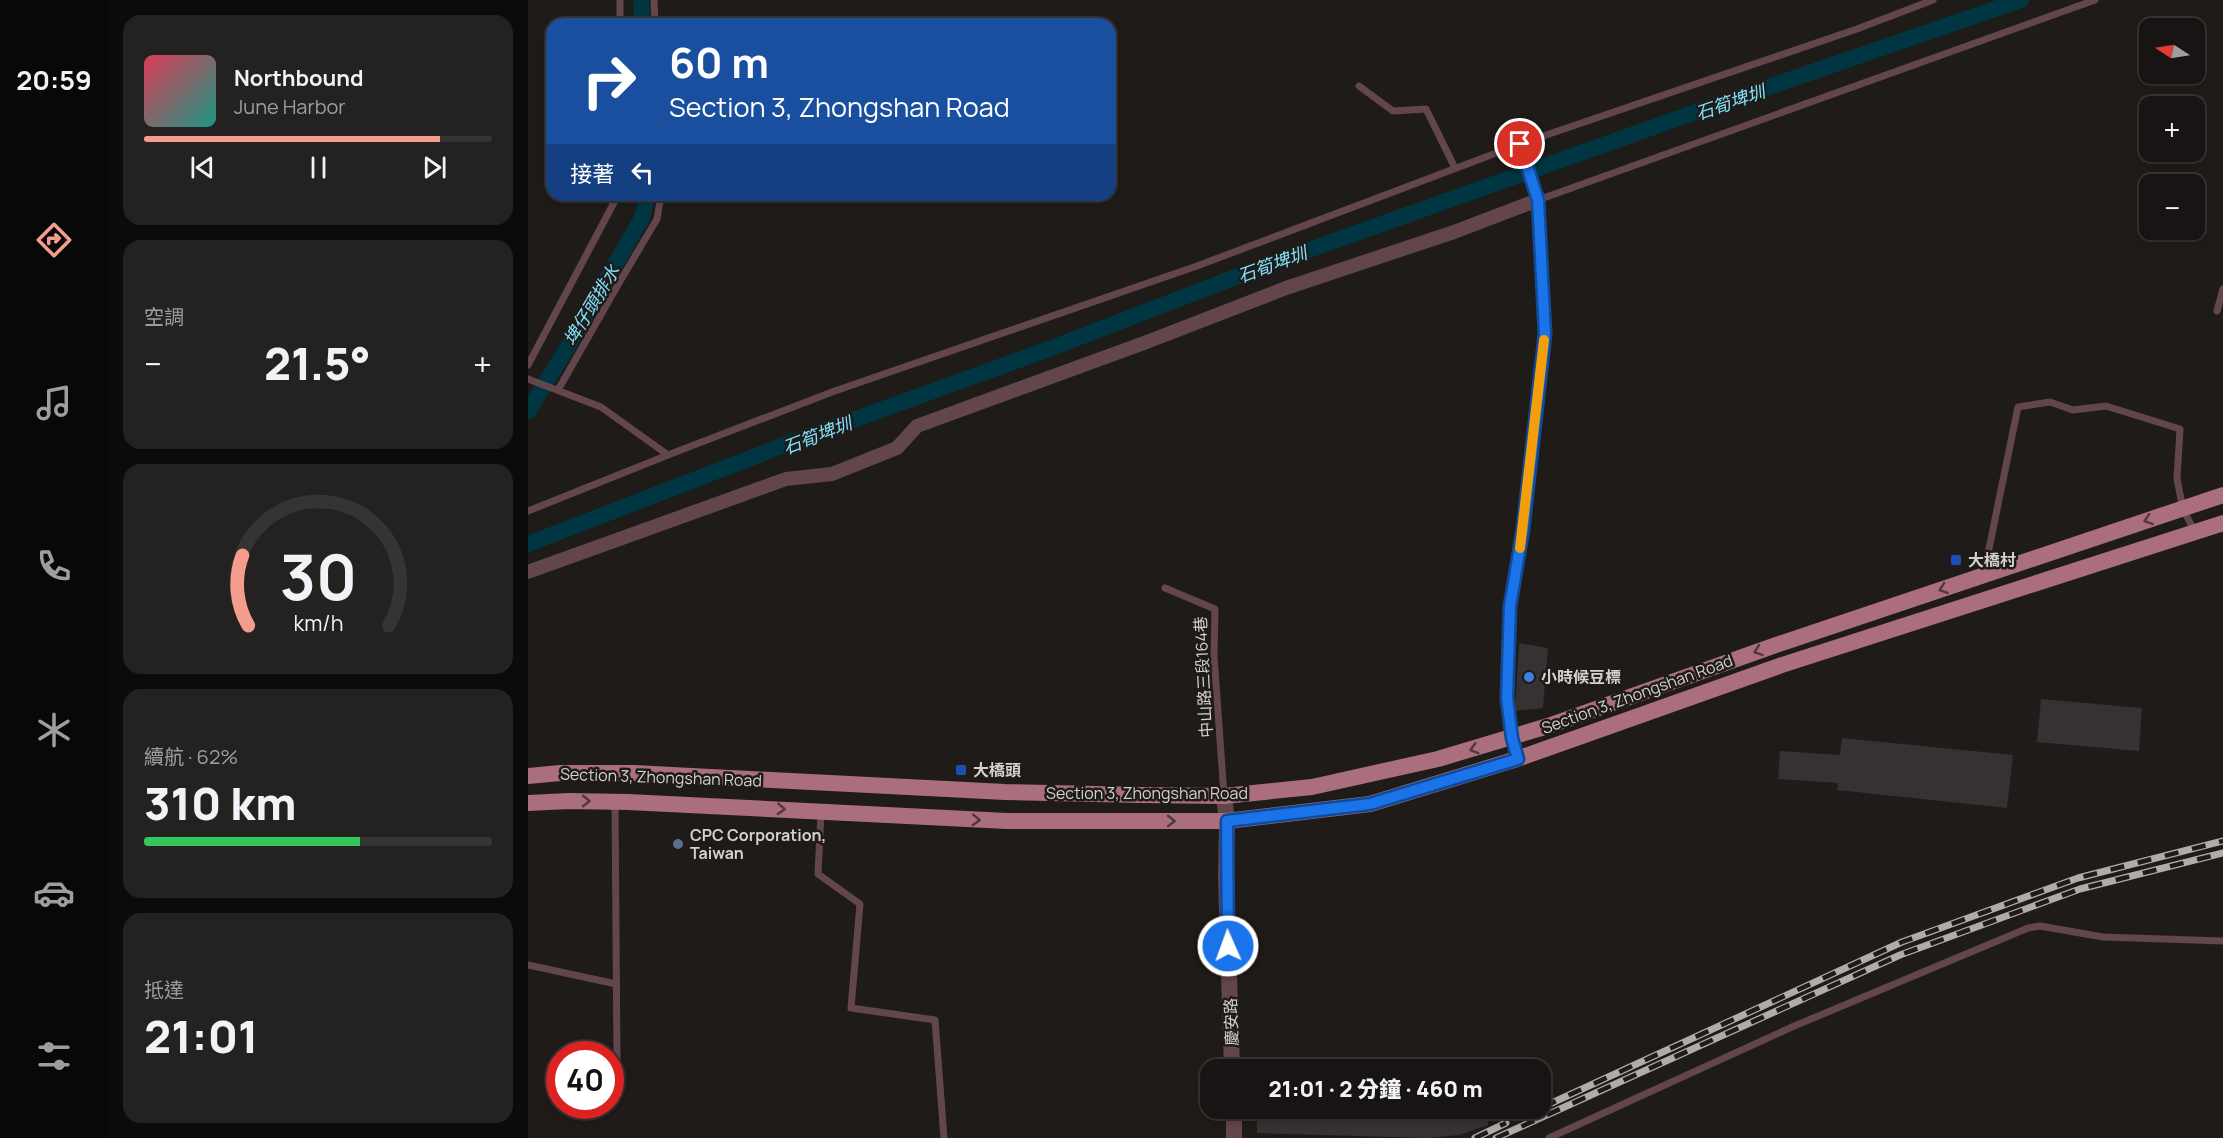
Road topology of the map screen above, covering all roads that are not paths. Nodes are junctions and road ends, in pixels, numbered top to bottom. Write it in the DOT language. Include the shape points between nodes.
graph roads {
  1 [pos="620,0"];
  2 [pos="654,0"];
  3 [pos="1933,0"];
  4 [pos="2096,0"];
  5 [pos="620,18"];
  6 [pos="655,18"];
  7 [pos="1359,86"];
  8 [pos="1520,144"];
  9 [pos="1455,168"];
  10 [pos="1538,200"];
  11 [pos="615,201"];
  12 [pos="661,201"];
  13 [pos="2223,289"];
  14 [pos="2217,311"];
  15 [pos="528,365"];
  16 [pos="528,379"];
  17 [pos="558,390"];
  18 [pos="668,455"];
  19 [pos="2223,495"];
  20 [pos="2182,509"];
  21 [pos="528,511"];
  22 [pos="2223,523"];
  23 [pos="2195,532"];
  24 [pos="528,572"];
  25 [pos="1984,575"];
  26 [pos="1165,588"];
  27 [pos="1512,738"];
  28 [pos="1518,759"];
  29 [pos="528,776"];
  30 [pos="1224,796"];
  31 [pos="615,802"];
  32 [pos="528,803"];
  33 [pos="821,811"];
  34 [pos="1227,821"];
  35 [pos="2223,941"];
  36 [pos="528,965"];
  37 [pos="616,984"];
  38 [pos="617,1041"];
  39 [pos="1232,1059"];
  40 [pos="1234,1119"];
  41 [pos="944,1138"];
  42 [pos="1234,1138"];
  43 [pos="1549,1138"];
  1 -- 5 [label="lane"];
  2 -- 6 [label="lane"];
  3 -- 8 [label="lane"];
  4 -- 10 [label="lane"];
  7 -- 9 [label="lane" via="1393,111 1426,109"];
  8 -- 9 [label="lane"];
  8 -- 10 [label="lane"];
  9 -- 18 [label="lane" via="1197,266 832,392"];
  10 -- 24 [label="street" via="1286,288 917,426 897,448 832,474 786,479"];
  10 -- 27 [label="lane" via="1545,334 1523,529 1510,606 1507,698"];
  11 -- 15 [label="lane"];
  12 -- 17 [label="lane" via="657,219"];
  13 -- 14 [label="lane"];
  16 -- 17 [label="lane"];
  17 -- 18 [label="lane" via="601,407"];
  18 -- 21 [label="lane"];
  19 -- 20 [label="main road, Section 3, Zhongshan Road"];
  20 -- 23 [label="lane"];
  20 -- 25 [label="main road, Section 3, Zhongshan Road, one-way"];
  20 -- 25 [label="lane" via="2177,479 2180,429 2106,406 2073,410 2050,402 2018,407"];
  22 -- 23 [label="main road, Section 3, Zhongshan Road"];
  23 -- 28 [label="main road, Section 3, Zhongshan Road" via="1782,665"];
  25 -- 27 [label="main road, Section 3, Zhongshan Road, one-way"];
  26 -- 30 [label="lane, 中山路三段164巷" via="1215,609 1214,656"];
  27 -- 28 [label="lane"];
  27 -- 30 [label="main road, Section 3, Zhongshan Road, one-way" via="1312,787"];
  28 -- 34 [label="main road, Section 3, Zhongshan Road" via="1370,804"];
  29 -- 30 [label="main road, Section 3, Zhongshan Road" via="634,773 1005,792"];
  30 -- 34 [label="street, 慶安路"];
  32 -- 31 [label="main road, Section 3, Zhongshan Road, one-way"];
  31 -- 33 [label="main road, Section 3, Zhongshan Road, one-way"];
  31 -- 37 [label="lane"];
  33 -- 34 [label="main road, Section 3, Zhongshan Road, one-way" via="1007,821"];
  33 -- 41 [label="lane" via="818,874 860,904 851,1008 935,1020"];
  34 -- 39 [label="street, 慶安路"];
  35 -- 43 [label="lane" via="2103,937 2040,926 2028,928 1792,1027"];
  36 -- 37 [label="lane"];
  37 -- 38 [label="lane"];
  40 -- 42 [label="street"];
}
